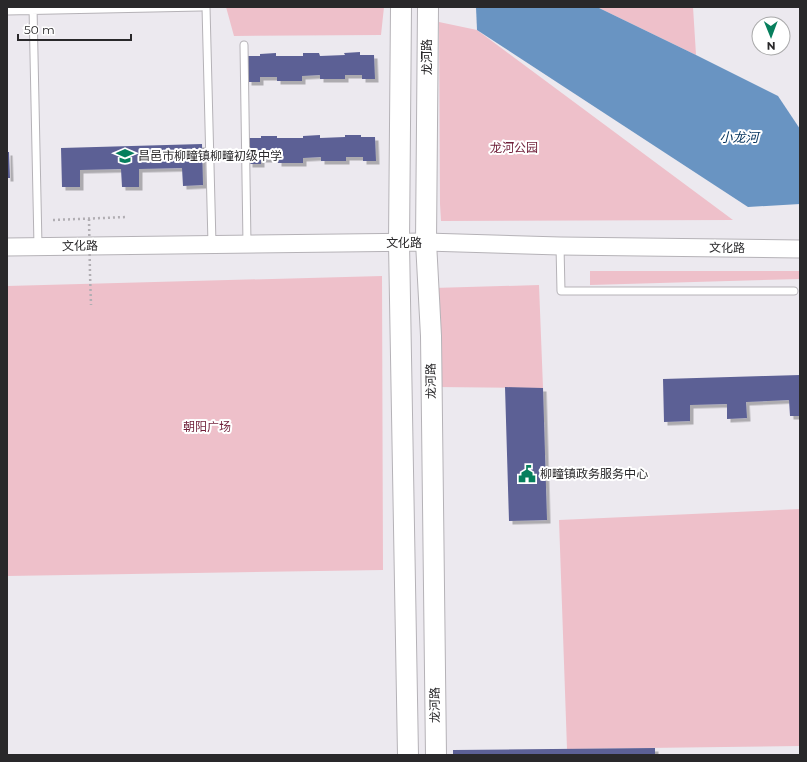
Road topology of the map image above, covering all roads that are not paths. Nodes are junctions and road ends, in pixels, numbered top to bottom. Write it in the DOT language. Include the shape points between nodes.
graph roads {
  1 [pos="201,7"];
  2 [pos="206,7"];
  3 [pos="401,7"];
  4 [pos="428,7"];
  5 [pos="33,9"];
  6 [pos="7,11"];
  7 [pos="244,45"];
  8 [pos="426,242"];
  9 [pos="400,243"];
  10 [pos="246,244"];
  11 [pos="212,245"];
  12 [pos="560,246"];
  13 [pos="7,247"];
  14 [pos="38,247"];
  15 [pos="800,249"];
  16 [pos="794,290"];
  17 [pos="408,755"];
  18 [pos="436,755"];
  1 -- 5 [label="lane"];
  2 -- 11 [label="lane"];
  3 -- 9 [label="main road"];
  4 -- 8 [label="main road, 龙河路"];
  5 -- 6 [label="lane"];
  5 -- 14 [label="lane"];
  7 -- 10 [label="lane"];
  8 -- 9 [label="street, 文化路"];
  8 -- 12 [label="street, 文化路"];
  8 -- 18 [label="main road, 龙河路" via="431,336"];
  9 -- 10 [label="street, 文化路"];
  9 -- 17 [label="main road"];
  10 -- 11 [label="street, 文化路"];
  11 -- 14 [label="street, 文化路"];
  12 -- 15 [label="street, 文化路"];
  12 -- 16 [label="lane" via="561,291"];
  13 -- 14 [label="street, 文化路"];
}
